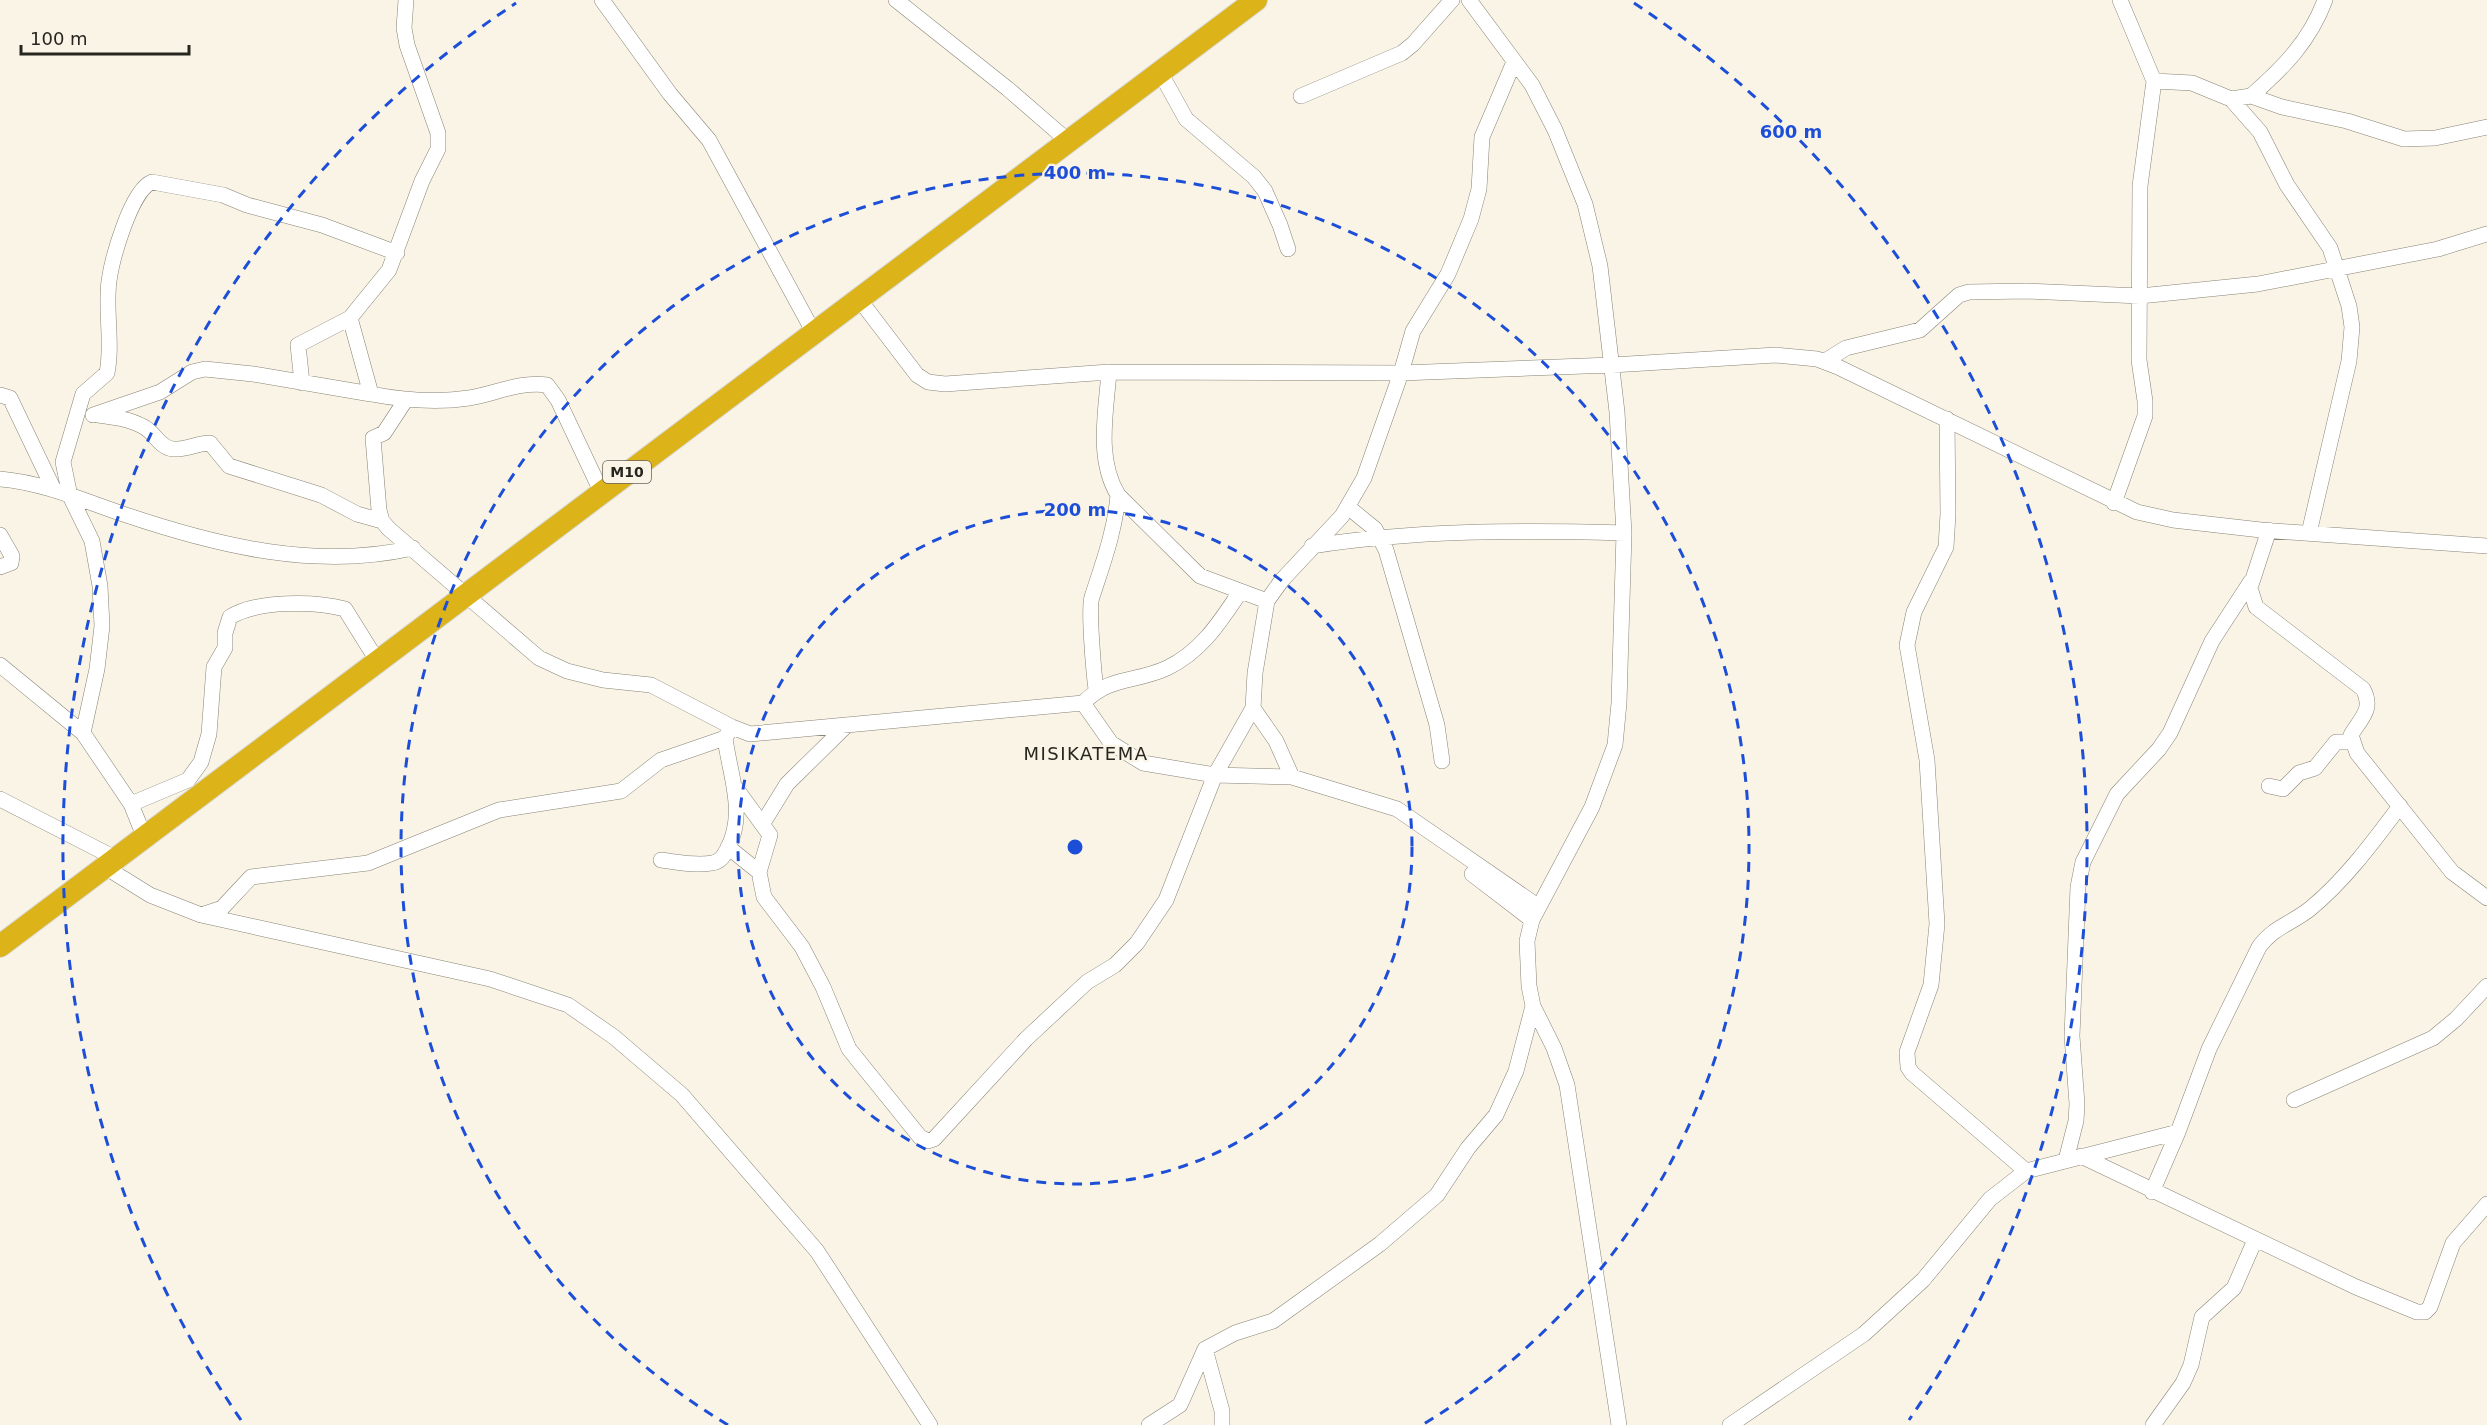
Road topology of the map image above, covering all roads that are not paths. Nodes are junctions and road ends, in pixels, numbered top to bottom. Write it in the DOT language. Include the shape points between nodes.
graph roads {
  1 [pos="406,0"];
  2 [pos="602,0"];
  3 [pos="896,0"];
  4 [pos="1256,0"];
  5 [pos="1452,0"];
  6 [pos="1469,0"];
  7 [pos="2120,0"];
  8 [pos="2325,0"];
  9 [pos="1514,62"];
  10 [pos="1160,72"];
  11 [pos="2154,81"];
  12 [pos="1301,96"];
  13 [pos="2251,96"];
  14 [pos="2231,99"];
  15 [pos="2487,127"];
  16 [pos="1068,141"];
  17 [pos="2487,234"];
  18 [pos="1288,249"];
  19 [pos="397,253"];
  20 [pos="2338,268"];
  21 [pos="2140,296"];
  22 [pos="859,299"];
  23 [pos="350,318"];
  24 [pos="814,333"];
  25 [pos="1825,361"];
  26 [pos="1612,365"];
  27 [pos="1108,372"];
  28 [pos="1401,373"];
  29 [pos="302,382"];
  30 [pos="371,394"];
  31 [pos="0,395"];
  32 [pos="405,401"];
  33 [pos="86,414"];
  34 [pos="1947,419"];
  35 [pos="1,482"];
  36 [pos="53,488"];
  37 [pos="601,491"];
  38 [pos="1119,495"];
  39 [pos="70,496"];
  40 [pos="2114,503"];
  41 [pos="1348,507"];
  42 [pos="382,521"];
  43 [pos="2268,530"];
  44 [pos="1624,533"];
  45 [pos="2309,533"];
  46 [pos="0,535"];
  47 [pos="1381,537"];
  48 [pos="1312,546"];
  49 [pos="2487,546"];
  50 [pos="413,548"];
  51 [pos="0,567"];
  52 [pos="2251,581"];
  53 [pos="1240,592"];
  54 [pos="468,594"];
  55 [pos="1267,601"];
  56 [pos="378,662"];
  57 [pos="0,665"];
  58 [pos="1096,689"];
  59 [pos="1083,703"];
  60 [pos="1253,708"];
  61 [pos="847,726"];
  62 [pos="83,733"];
  63 [pos="728,733"];
  64 [pos="2352,742"];
  65 [pos="1443,761"];
  66 [pos="1215,775"];
  67 [pos="1292,777"];
  68 [pos="2269,786"];
  69 [pos="735,787"];
  70 [pos="0,799"];
  71 [pos="131,804"];
  72 [pos="2400,806"];
  73 [pos="763,823"];
  74 [pos="144,836"];
  75 [pos="728,847"];
  76 [pos="661,860"];
  77 [pos="110,862"];
  78 [pos="759,872"];
  79 [pos="2487,898"];
  80 [pos="1535,914"];
  81 [pos="201,915"];
  82 [pos="0,946"];
  83 [pos="2487,986"];
  84 [pos="1533,1006"];
  85 [pos="2294,1100"];
  86 [pos="2178,1132"];
  87 [pos="2073,1158"];
  88 [pos="2026,1171"];
  89 [pos="2152,1192"];
  90 [pos="2487,1204"];
  91 [pos="2255,1240"];
  92 [pos="1205,1349"];
  93 [pos="930,1425"];
  94 [pos="1149,1425"];
  95 [pos="1222,1425"];
  96 [pos="1619,1425"];
  97 [pos="1730,1425"];
  98 [pos="2153,1425"];
  1 -- 19 [label="street" via="407,45 439,141"];
  2 -- 24 [label="street" via="670,94 709,140"];
  3 -- 16 [label="street"];
  4 -- 10 [label="highway, M10"];
  5 -- 12 [label="street" via="1402,53"];
  6 -- 9 [label="street"];
  7 -- 11 [label="street"];
  8 -- 13 [label="street" via="2311,32 2288,63"];
  9 -- 26 [label="street" via="1532,85 1555,130 1586,204 1600,266"];
  9 -- 28 [label="street" via="1482,137 1479,189 1471,219 1451,268 1413,331"];
  10 -- 16 [label="highway, M10"];
  10 -- 18 [label="street" via="1186,119 1265,191"];
  11 -- 14 [label="street" via="2192,83"];
  11 -- 21 [label="street" via="2141,162"];
  13 -- 14 [label="street"];
  13 -- 15 [label="street" via="2404,139 2435,138"];
  14 -- 20 [label="street" via="2260,132 2287,184 2330,248"];
  16 -- 22 [label="highway, M10"];
  17 -- 20 [label="street" via="2438,249"];
  19 -- 23 [label="street" via="389,270"];
  19 -- 33 [label="street" via="223,195 164,183 145,184 131,204 109,280 107,373 83,394"];
  20 -- 21 [label="street" via="2258,284"];
  20 -- 45 [label="street" via="2350,316 2349,361"];
  21 -- 25 [label="street" via="1969,292 1920,330 1846,348"];
  21 -- 40 [label="street" via="2139,360 2145,416"];
  22 -- 24 [label="highway, M10"];
  22 -- 27 [label="street" via="910,368 928,382"];
  23 -- 29 [label="street" via="298,345"];
  23 -- 30 [label="street"];
  24 -- 37 [label="highway, M10"];
  25 -- 26 [label="street" via="1776,355"];
  25 -- 34 [label="street"];
  26 -- 28 [label="street"];
  26 -- 44 [label="street"];
  27 -- 28 [label="street"];
  27 -- 38 [label="street" via="1106,465 1110,482"];
  28 -- 41 [label="street" via="1364,478"];
  29 -- 30 [label="street"];
  29 -- 33 [label="street" via="205,369 192,372 160,392"];
  30 -- 32 [label="street"];
  31 -- 36 [label="street" via="10,398"];
  32 -- 37 [label="street" via="468,398 511,387 547,385"];
  32 -- 42 [label="street" via="384,433 372,438"];
  33 -- 39 [label="street" via="64,453"];
  33 -- 42 [label="street" via="144,426 162,445 172,449 210,442 229,466 321,495 357,514"];
  34 -- 40 [label="street"];
  34 -- 88 [label="street" via="1947,541 1914,612 1907,645 1927,760 1937,924 1931,985 1906,1060 1919,1079"];
  35 -- 36 [label="street"];
  36 -- 39 [label="street"];
  37 -- 54 [label="highway, M10"];
  38 -- 53 [label="street" via="1200,576"];
  38 -- 58 [label="street" via="1112,537 1091,599"];
  39 -- 50 [label="street" via="212,542 253,550 377,556"];
  39 -- 62 [label="street" via="92,541 100,586 102,626"];
  40 -- 43 [label="street" via="2173,520"];
  41 -- 47 [label="street"];
  41 -- 48 [label="street"];
  42 -- 50 [label="street"];
  43 -- 45 [label="street"];
  43 -- 52 [label="street"];
  44 -- 47 [label="street" via="1493,530"];
  44 -- 80 [label="street" via="1615,745 1592,807"];
  45 -- 49 [label="street"];
  46 -- 51 [label="street" via="12,556 11,563"];
  47 -- 48 [label="street"];
  47 -- 65 [label="street" via="1437,725"];
  48 -- 55 [label="street"];
  50 -- 54 [label="street"];
  52 -- 64 [label="street" via="2251,597 2263,613 2363,689 2368,710 2351,735"];
  52 -- 87 [label="street" via="2212,641 2170,733 2117,794 2083,862 2078,887 2072,1036 2077,1104"];
  53 -- 55 [label="street"];
  53 -- 58 [label="street" via="1214,632 1186,656 1168,668"];
  54 -- 56 [label="highway, M10"];
  54 -- 63 [label="street" via="539,657 603,680 651,685"];
  55 -- 60 [label="street"];
  56 -- 71 [label="street" via="345,609 278,604 239,611 230,617 225,648 214,667 209,734 201,762 188,780"];
  56 -- 74 [label="highway, M10"];
  57 -- 62 [label="street"];
  58 -- 59 [label="street"];
  59 -- 61 [label="street"];
  59 -- 66 [label="street" via="1111,743 1143,763"];
  60 -- 66 [label="street"];
  60 -- 67 [label="street" via="1273,735"];
  61 -- 63 [label="street" via="757,735"];
  61 -- 73 [label="street" via="787,784"];
  62 -- 71 [label="street"];
  63 -- 69 [label="street" via="729,770"];
  63 -- 81 [label="street" via="662,760 621,791 499,810 368,863 251,877 222,908"];
  64 -- 68 [label="street" via="2336,742 2315,768 2299,773 2283,789"];
  64 -- 72 [label="street"];
  66 -- 67 [label="street"];
  66 -- 78 [label="street" via="1166,900 1137,943 1026,1039 948,1126 928,1141 920,1137 849,1049 824,987 802,947 764,897"];
  67 -- 80 [label="street" via="1397,809 1426,827"];
  69 -- 73 [label="street"];
  69 -- 75 [label="street" via="738,820"];
  70 -- 77 [label="street"];
  71 -- 74 [label="street"];
  72 -- 79 [label="street" via="2452,872"];
  72 -- 86 [label="street" via="2337,884 2310,909 2271,933 2259,947 2208,1050"];
  73 -- 78 [label="street" via="770,839"];
  74 -- 77 [label="highway, M10"];
  75 -- 76 [label="street" via="724,856 712,864"];
  75 -- 78 [label="street"];
  77 -- 81 [label="street" via="150,895"];
  77 -- 82 [label="highway, M10"];
  80 -- 84 [label="street" via="1527,957"];
  81 -- 93 [label="street" via="490,979 568,1005 614,1037 682,1095 817,1251"];
  83 -- 85 [label="street" via="2433,1038"];
  84 -- 92 [label="street" via="1508,1093 1437,1195 1380,1244 1273,1321 1235,1333"];
  84 -- 96 [label="street" via="1567,1085"];
  86 -- 87 [label="street"];
  86 -- 89 [label="street"];
  87 -- 88 [label="street"];
  87 -- 89 [label="street"];
  88 -- 97 [label="street" via="1990,1199 1923,1280 1864,1334"];
  89 -- 91 [label="street"];
  90 -- 91 [label="street" via="2453,1243 2425,1312 2396,1305"];
  91 -- 98 [label="street" via="2234,1288 2202,1317 2183,1383"];
  92 -- 94 [label="street" via="1180,1405"];
  92 -- 95 [label="street" via="1222,1411"];
}
